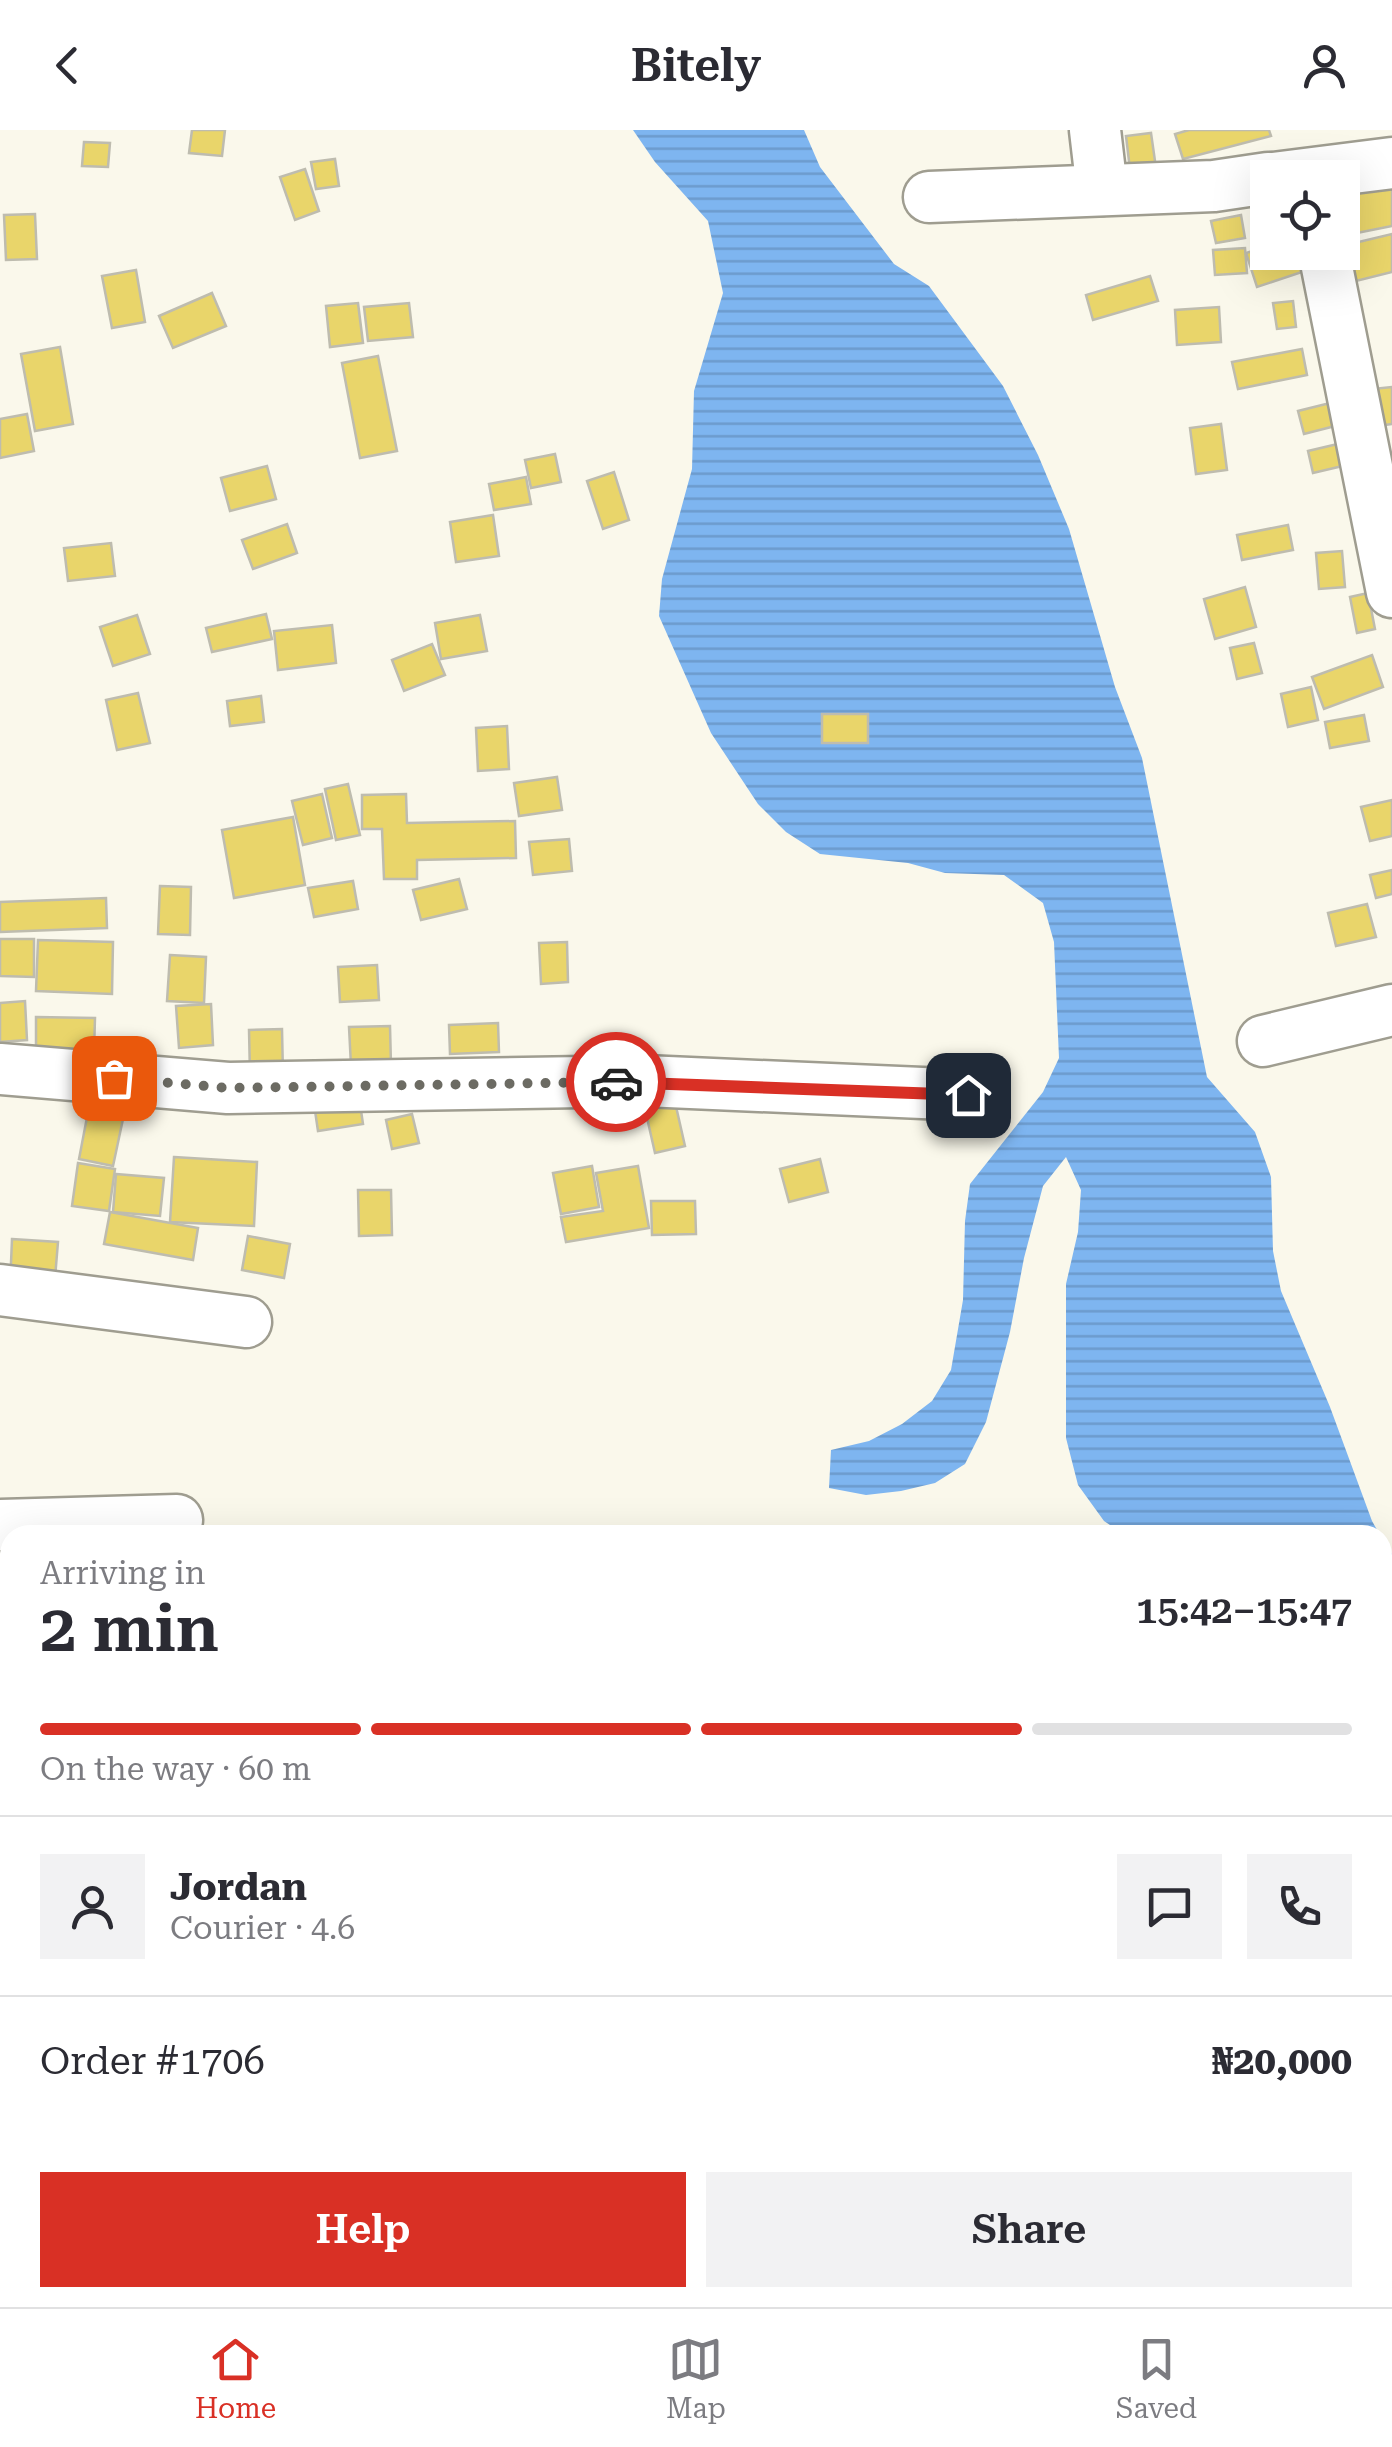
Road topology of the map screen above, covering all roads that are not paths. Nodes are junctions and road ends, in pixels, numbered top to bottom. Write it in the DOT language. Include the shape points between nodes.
graph roads {
  1 [pos="1095,130"];
  2 [pos="1392,163"];
  3 [pos="1360,164"];
  4 [pos="1250,177"];
  5 [pos="1102,190"];
  6 [pos="929,197"];
  7 [pos="1328,270"];
  8 [pos="1392,592"];
  9 [pos="1392,1010"];
  10 [pos="1263,1041"];
  11 [pos="0,1070"];
  12 [pos="968,1095"];
  13 [pos="0,1290"];
  14 [pos="246,1322"];
  15 [pos="177,1520"];
  16 [pos="0,1525"];
  1 -- 5 [label="street"];
  2 -- 3 [label="street"];
  4 -- 5 [label="street" via="1214,186"];
  5 -- 6 [label="street"];
  7 -- 8 [label="street"];
  9 -- 10 [label="street"];
  11 -- 12 [label="street" via="228,1088 645,1081"];
  13 -- 14 [label="street"];
  15 -- 16 [label="street"];
}
